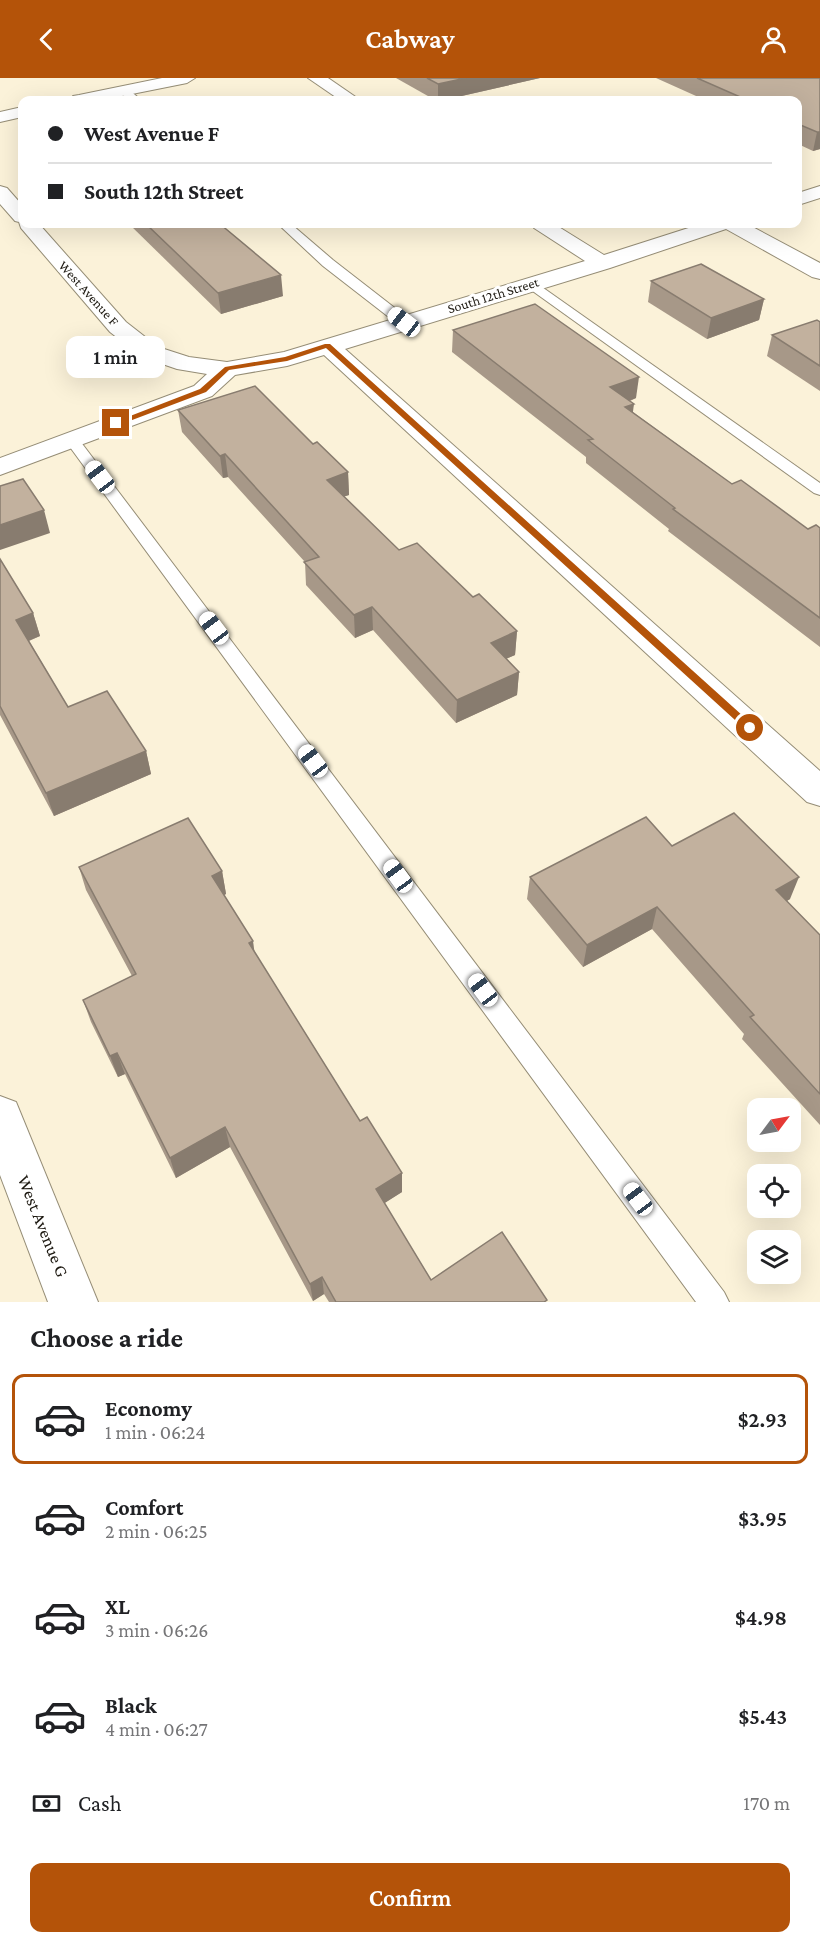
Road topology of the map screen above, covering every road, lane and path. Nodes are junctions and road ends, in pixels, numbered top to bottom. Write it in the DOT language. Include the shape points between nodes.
graph roads {
  1 [pos="186,78"];
  2 [pos="316,78"];
  3 [pos="130,96"];
  4 [pos="345,96"];
  5 [pos="18,113"];
  6 [pos="0,117"];
  7 [pos="0,192"];
  8 [pos="820,192"];
  9 [pos="802,198"];
  10 [pos="18,212"];
  11 [pos="31,228"];
  12 [pos="289,228"];
  13 [pos="547,228"];
  14 [pos="708,228"];
  15 [pos="740,228"];
  16 [pos="602,263"];
  17 [pos="820,272"];
  18 [pos="532,284"];
  19 [pos="404,322"];
  20 [pos="327,345"];
  21 [pos="227,369"];
  22 [pos="72,440"];
  23 [pos="0,467"];
  24 [pos="820,490"];
  25 [pos="820,792"];
  26 [pos="0,1117"];
  27 [pos="73,1302"];
  28 [pos="714,1302"];
  1 -- 3 [label="street"];
  2 -- 4 [label="street"];
  5 -- 6 [label="street"];
  7 -- 10 [label="street"];
  8 -- 9 [label="street"];
  11 -- 21 [label="street, West Avenue F" via="118,327 150,352 186,364"];
  12 -- 19 [label="lane"];
  13 -- 16 [label="street"];
  14 -- 16 [label="street, South 12th Street"];
  15 -- 17 [label="street"];
  16 -- 18 [label="street, South 12th Street"];
  18 -- 19 [label="street, South 12th Street"];
  18 -- 24 [label="lane"];
  19 -- 20 [label="street, South 12th Street"];
  20 -- 21 [label="street, South 12th Street" via="287,359"];
  20 -- 25 [label="street"];
  21 -- 22 [label="street" via="203,391"];
  22 -- 23 [label="street"];
  22 -- 28 [label="lane"];
  26 -- 27 [label="street, West Avenue G"];
}
